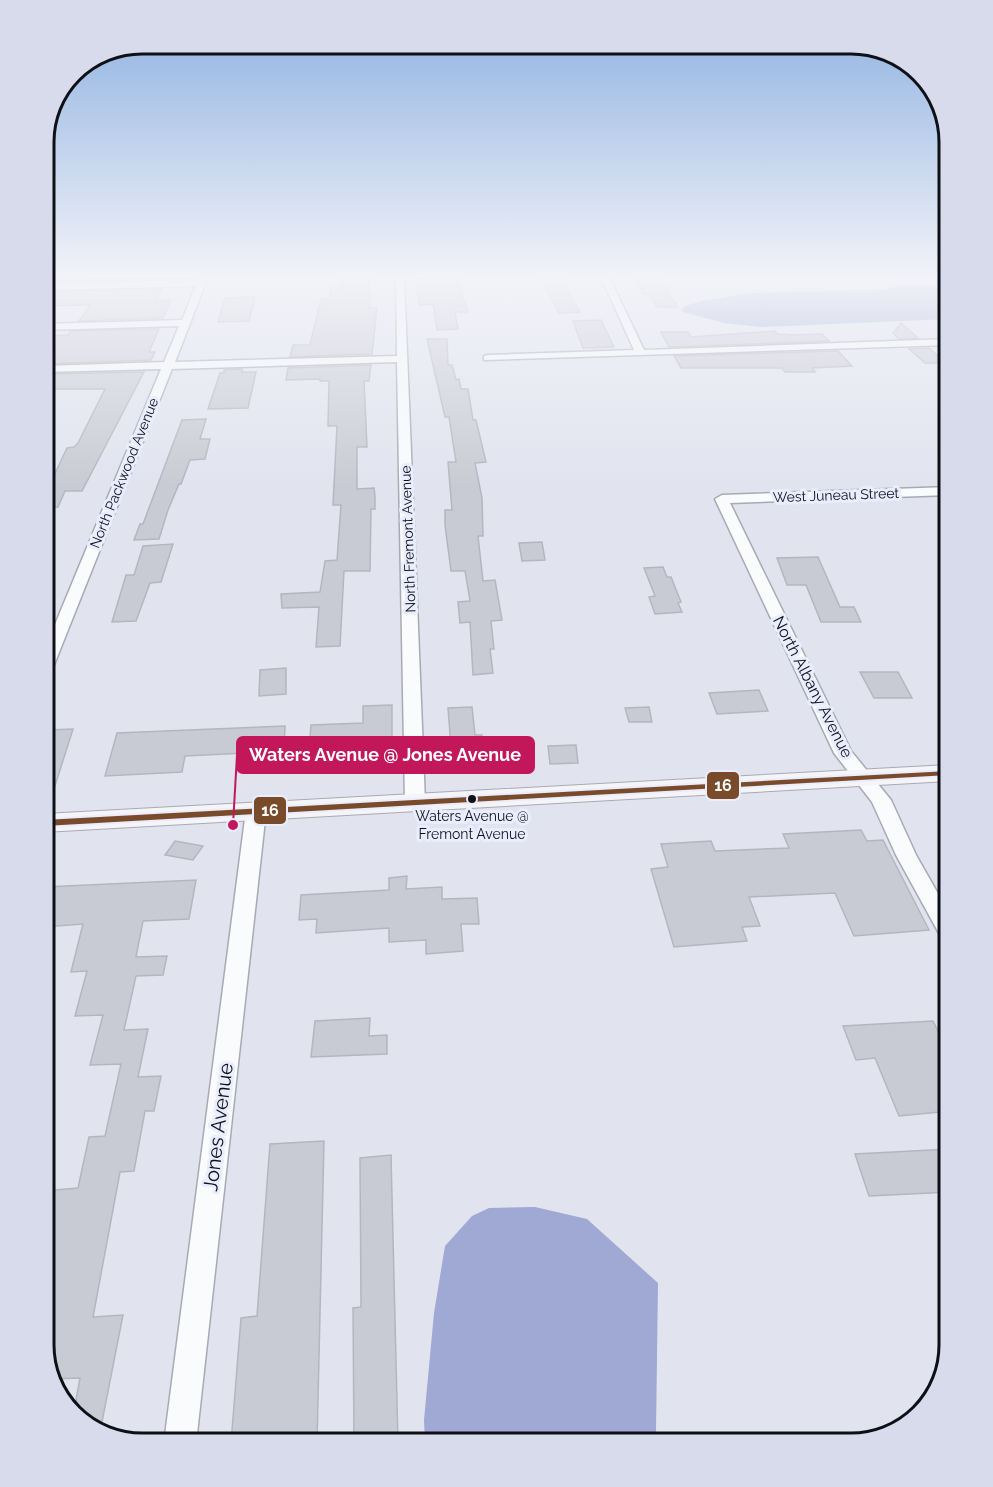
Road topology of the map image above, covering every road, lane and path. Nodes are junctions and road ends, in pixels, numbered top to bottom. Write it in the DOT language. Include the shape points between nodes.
graph roads {
  1 [pos="176,346"];
  2 [pos="402,346"];
  3 [pos="637,346"];
  4 [pos="814,346"];
  5 [pos="640,352"];
  6 [pos="488,358"];
  7 [pos="402,359"];
  8 [pos="168,365"];
  9 [pos="54,369"];
  10 [pos="939,491"];
  11 [pos="722,500"];
  12 [pos="54,645"];
  13 [pos="939,774"];
  14 [pos="863,777"];
  15 [pos="415,802"];
  16 [pos="256,811"];
  17 [pos="54,822"];
  18 [pos="939,912"];
  19 [pos="181,1433"];
  1 -- 8 [label="street, North Packwood Avenue"];
  2 -- 7 [label="street, North Fremont Avenue"];
  3 -- 5 [label="street"];
  4 -- 5 [label="street"];
  5 -- 6 [label="street"];
  7 -- 8 [label="street"];
  7 -- 15 [label="street, North Fremont Avenue"];
  8 -- 9 [label="street"];
  8 -- 12 [label="street, North Packwood Avenue"];
  10 -- 11 [label="street, West Juneau Street"];
  11 -- 14 [label="street, North Albany Avenue" via="843,753"];
  13 -- 14 [label="main road"];
  14 -- 15 [label="main road"];
  14 -- 18 [label="street, North Albany Avenue" via="881,800 906,855"];
  15 -- 16 [label="main road"];
  16 -- 17 [label="main road"];
  16 -- 19 [label="street, Jones Avenue"];
}
